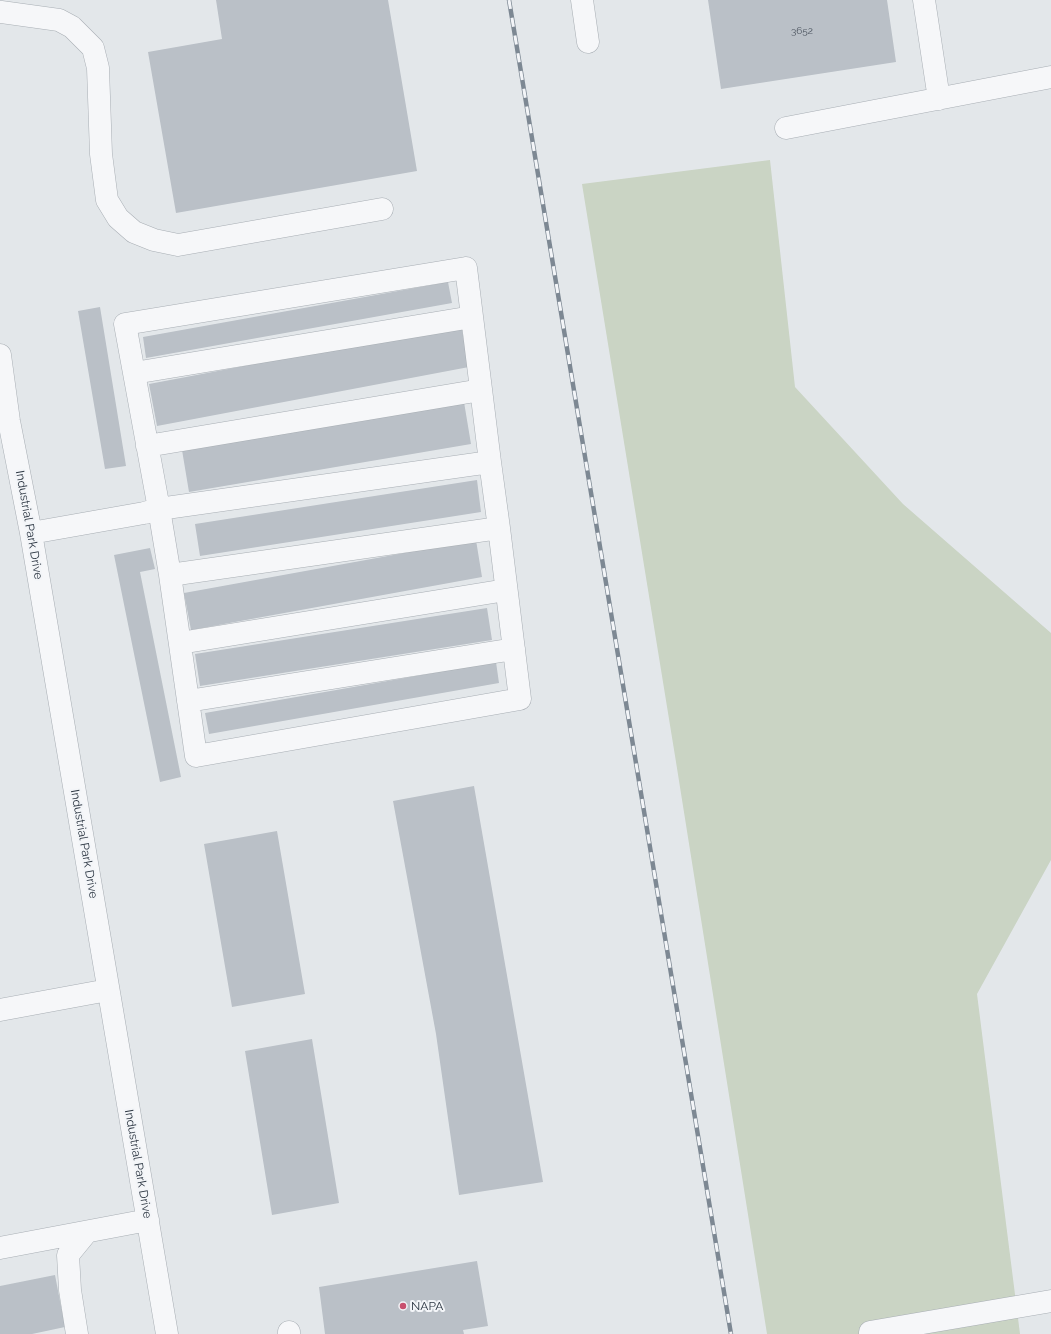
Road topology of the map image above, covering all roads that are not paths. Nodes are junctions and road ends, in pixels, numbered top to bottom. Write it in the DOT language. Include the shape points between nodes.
graph roads {
  1 [pos="582,0"];
  2 [pos="924,0"];
  3 [pos="1,13"];
  4 [pos="588,42"];
  5 [pos="1051,77"];
  6 [pos="939,99"];
  7 [pos="786,128"];
  8 [pos="382,209"];
  9 [pos="472,317"];
  10 [pos="0,355"];
  11 [pos="134,373"];
  12 [pos="481,390"];
  13 [pos="147,446"];
  14 [pos="490,462"];
  15 [pos="159,509"];
  16 [pos="499,528"];
  17 [pos="31,533"];
  18 [pos="170,575"];
  19 [pos="506,590"];
  20 [pos="180,643"];
  21 [pos="514,649"];
  22 [pos="188,701"];
  23 [pos="108,990"];
  24 [pos="0,1010"];
  25 [pos="148,1220"];
  26 [pos="86,1233"];
  27 [pos="0,1248"];
  28 [pos="1051,1301"];
  29 [pos="77,1334"];
  30 [pos="167,1334"];
  31 [pos="870,1334"];
  1 -- 4 [label="street"];
  2 -- 6 [label="street"];
  3 -- 8 [label="street" via="59,20 72,27 93,48 98,68 101,154 107,200 118,218 134,232 154,240 178,245"];
  5 -- 6 [label="street"];
  6 -- 7 [label="street"];
  9 -- 11 [label="street"];
  9 -- 11 [label="street" via="466,268 133,322 125,324"];
  9 -- 12 [label="street"];
  10 -- 17 [label="street, Industrial Park Drive" via="9,421"];
  11 -- 13 [label="street"];
  12 -- 13 [label="street"];
  12 -- 14 [label="street"];
  13 -- 15 [label="street"];
  14 -- 15 [label="street"];
  14 -- 16 [label="street"];
  15 -- 17 [label="street"];
  15 -- 18 [label="street"];
  16 -- 18 [label="street"];
  16 -- 19 [label="street"];
  17 -- 23 [label="street, Industrial Park Drive"];
  18 -- 20 [label="street"];
  19 -- 20 [label="street"];
  19 -- 21 [label="street"];
  20 -- 22 [label="street"];
  21 -- 22 [label="street"];
  21 -- 22 [label="street" via="520,699 196,756"];
  23 -- 24 [label="street"];
  23 -- 25 [label="street, Industrial Park Drive"];
  25 -- 26 [label="street"];
  25 -- 30 [label="street, Industrial Park Drive"];
  26 -- 27 [label="street"];
  26 -- 29 [label="street" via="68,1255"];
  28 -- 31 [label="street"];
}
